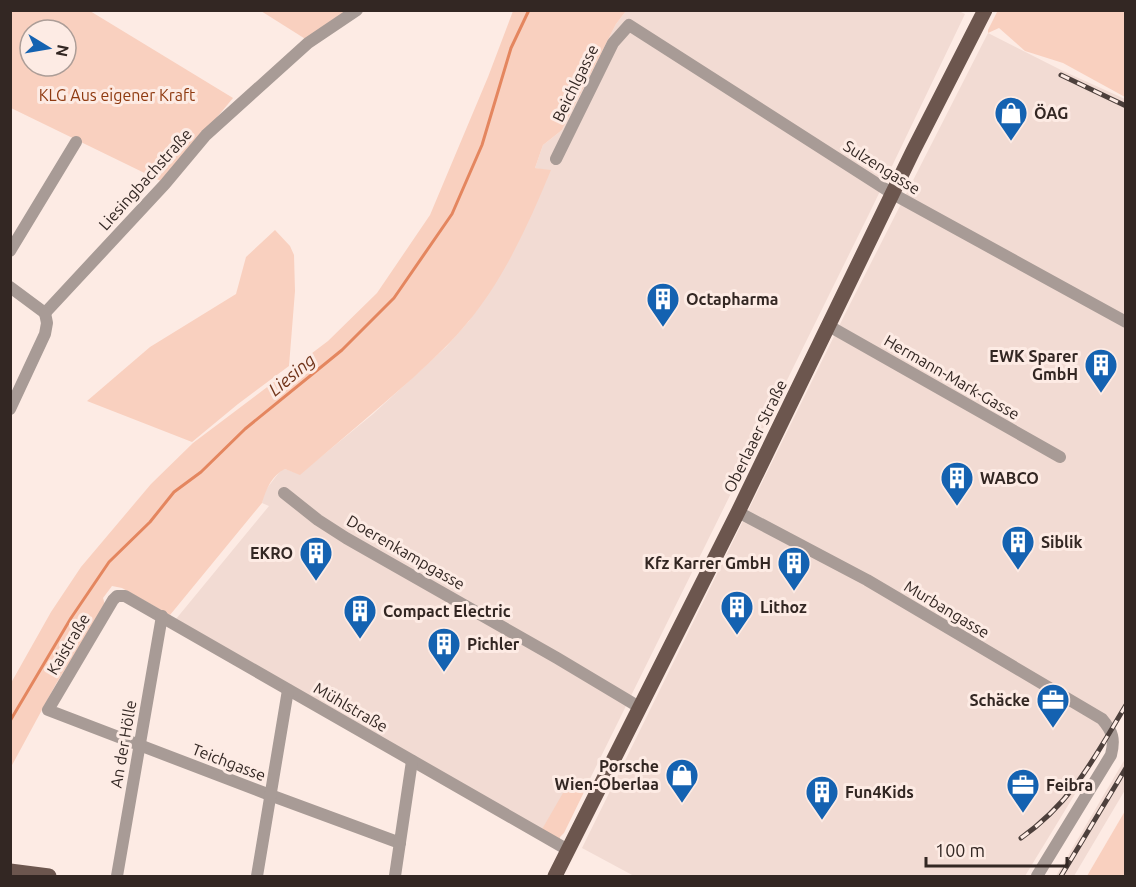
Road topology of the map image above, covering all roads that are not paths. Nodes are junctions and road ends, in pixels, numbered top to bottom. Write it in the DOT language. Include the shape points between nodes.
graph roads {
  1 [pos="357,10"];
  2 [pos="985,10"];
  3 [pos="629,25"];
  4 [pos="76,142"];
  5 [pos="556,159"];
  6 [pos="893,194"];
  7 [pos="10,251"];
  8 [pos="10,287"];
  9 [pos="45,313"];
  10 [pos="1125,322"];
  11 [pos="829,326"];
  12 [pos="10,409"];
  13 [pos="1060,457"];
  14 [pos="284,493"];
  15 [pos="738,512"];
  16 [pos="117,596"];
  17 [pos="162,616"];
  18 [pos="288,690"];
  19 [pos="639,707"];
  20 [pos="48,710"];
  21 [pos="140,745"];
  22 [pos="412,761"];
  23 [pos="270,795"];
  24 [pos="400,843"];
  25 [pos="568,850"];
  26 [pos="16,873"];
  27 [pos="49,876"];
  28 [pos="117,876"];
  29 [pos="257,876"];
  30 [pos="394,876"];
  31 [pos="555,876"];
  32 [pos="1037,876"];
  1 -- 9 [label="street, Liesingbachstraße" via="308,44 223,119"];
  2 -- 6 [label="main road, Oberlaaer Straße"];
  3 -- 5 [label="street, Beichlgasse" via="613,43"];
  3 -- 6 [label="street, Sulzengasse"];
  4 -- 7 [label="street"];
  6 -- 10 [label="street, Sulzengasse"];
  6 -- 11 [label="main road, Oberlaaer Straße"];
  8 -- 9 [label="street"];
  9 -- 12 [label="street" via="45,334"];
  11 -- 13 [label="street, Hermann-Mark-Gasse"];
  11 -- 15 [label="main road, Oberlaaer Straße"];
  14 -- 19 [label="street, Doerenkampgasse" via="346,538"];
  15 -- 19 [label="main road, Oberlaaer Straße"];
  15 -- 32 [label="street, Murbangasse" via="867,580 1102,719 1113,736 1111,755"];
  16 -- 17 [label="street, Mühlstraße"];
  16 -- 20 [label="street, Kaistraße"];
  17 -- 18 [label="street, Mühlstraße"];
  17 -- 21 [label="street, An der Hölle"];
  18 -- 22 [label="street, Mühlstraße"];
  18 -- 23 [label="street"];
  19 -- 25 [label="main road, Oberlaaer Straße"];
  20 -- 21 [label="street, Teichgasse"];
  21 -- 23 [label="street, Teichgasse"];
  21 -- 28 [label="street, An der Hölle"];
  22 -- 24 [label="street"];
  22 -- 25 [label="street, Mühlstraße"];
  23 -- 24 [label="street, Teichgasse"];
  23 -- 29 [label="street"];
  24 -- 30 [label="street"];
  25 -- 31 [label="main road, Oberlaaer Straße"];
  26 -- 27 [label="main road"];
}
